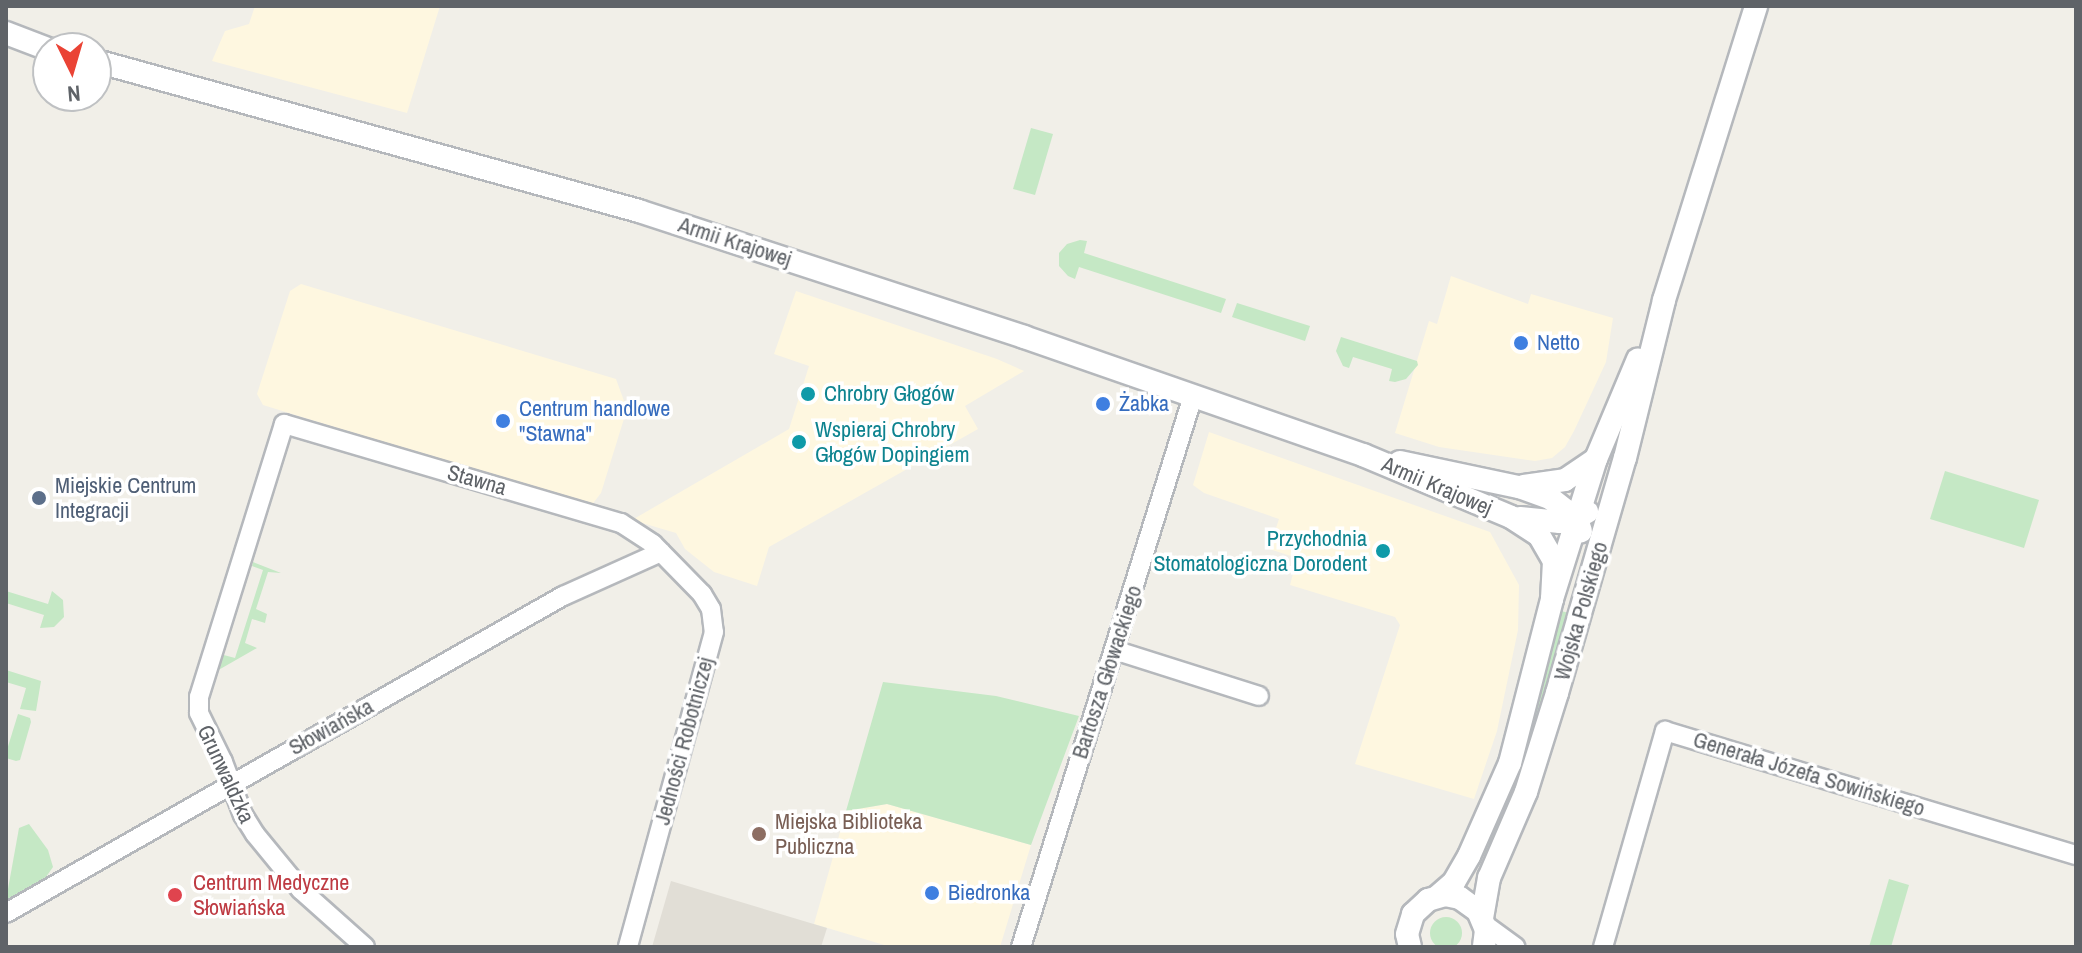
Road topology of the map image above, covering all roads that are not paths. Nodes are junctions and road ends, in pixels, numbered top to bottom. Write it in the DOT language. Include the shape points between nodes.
graph roads {
  1 [pos="1756,6"];
  2 [pos="6,33"];
  3 [pos="6,43"];
  4 [pos="32,43"];
  5 [pos="32,46"];
  6 [pos="112,65"];
  7 [pos="1664,300"];
  8 [pos="1193,396"];
  9 [pos="284,424"];
  10 [pos="1363,455"];
  11 [pos="1596,459"];
  12 [pos="1623,466"];
  13 [pos="1519,487"];
  14 [pos="1511,517"];
  15 [pos="1577,519"];
  16 [pos="661,552"];
  17 [pos="1552,599"];
  18 [pos="1582,607"];
  19 [pos="1114,650"];
  20 [pos="1259,696"];
  21 [pos="230,784"];
  22 [pos="2076,855"];
  23 [pos="1438,896"];
  24 [pos="6,913"];
  25 [pos="1483,921"];
  26 [pos="365,947"];
  27 [pos="628,947"];
  28 [pos="1021,947"];
  29 [pos="1410,947"];
  30 [pos="1484,947"];
  31 [pos="1516,947"];
  32 [pos="1603,947"];
  1 -- 7 [label="street, Wojska Polskiego"];
  2 -- 4 [label="street"];
  3 -- 5 [label="street"];
  6 -- 8 [label="street, Armii Krajowej" via="639,211"];
  7 -- 11 [label="street, Wojska Polskiego"];
  7 -- 12 [label="street, Wojska Polskiego"];
  8 -- 10 [label="street, Armii Krajowej"];
  8 -- 19 [label="street, Bartosza Głowackiego"];
  9 -- 16 [label="street, Stawna" via="605,517 638,532"];
  9 -- 21 [label="street, Grunwaldzka" via="199,697 201,720"];
  10 -- 13 [label="street, Armii Krajowej"];
  10 -- 14 [label="street, Armii Krajowej"];
  11 -- 13 [label="street, Armii Krajowej" via="1565,480"];
  11 -- 15 [label="street, Wojska Polskiego"];
  12 -- 15 [label="street" via="1596,507"];
  12 -- 18 [label="street, Wojska Polskiego"];
  13 -- 15 [label="street, Armii Krajowej" via="1550,498"];
  14 -- 15 [label="street, Armii Krajowej"];
  14 -- 17 [label="street, Armii Krajowej" via="1549,546 1555,573"];
  15 -- 17 [label="street, Wojska Polskiego"];
  15 -- 18 [label="street" via="1584,544"];
  16 -- 21 [label="street, Słowiańska" via="563,596"];
  16 -- 27 [label="street, Jedności Robotniczej" via="702,594 711,609 714,632"];
  17 -- 23 [label="street, Wojska Polskiego" via="1504,778 1458,876"];
  18 -- 25 [label="street, Wojska Polskiego" via="1526,792 1489,878"];
  19 -- 20 [label="street"];
  19 -- 28 [label="street, Bartosza Głowackiego"];
  21 -- 24 [label="street, Słowiańska"];
  21 -- 26 [label="street, Grunwaldzka" via="243,815 277,863"];
  22 -- 32 [label="street, Generała Józefa Sowińskiego" via="1665,731"];
  23 -- 25 [label="street" via="1473,905"];
  23 -- 29 [label="street, Wojska Polskiego" via="1413,914 1407,934"];
  25 -- 30 [label="street, Wojska Polskiego"];
  25 -- 31 [label="street"];
}
